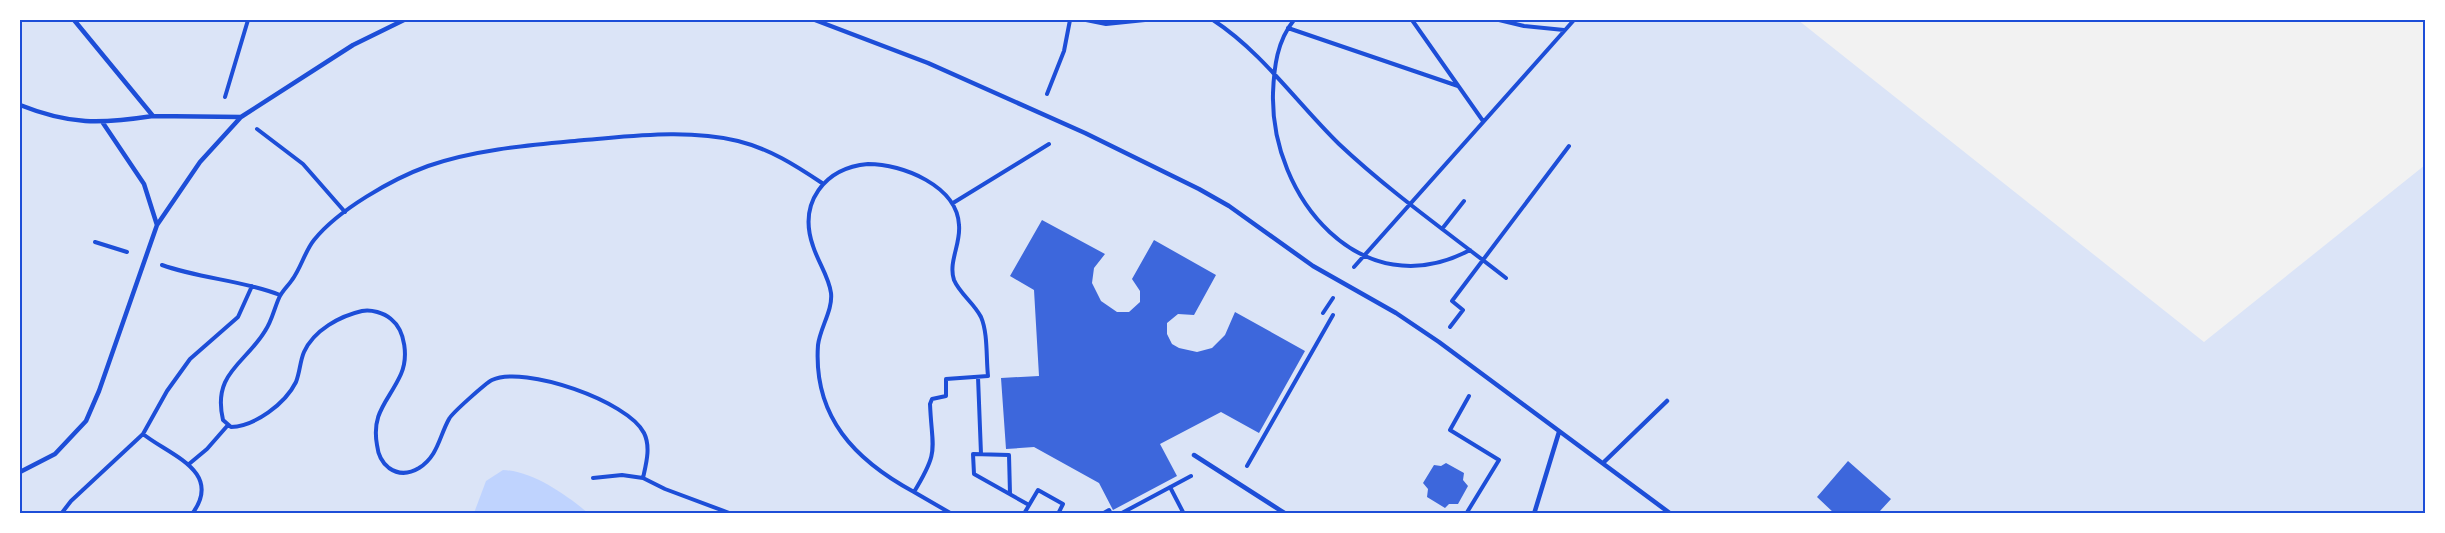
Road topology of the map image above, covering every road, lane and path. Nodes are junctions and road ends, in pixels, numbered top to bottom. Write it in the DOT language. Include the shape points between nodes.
graph roads {
  1 [pos="74,20"];
  2 [pos="248,20"];
  3 [pos="404,20"];
  4 [pos="815,20"];
  5 [pos="1070,20"];
  6 [pos="1086,20"];
  7 [pos="1145,20"];
  8 [pos="1213,20"];
  9 [pos="1294,20"];
  10 [pos="1412,20"];
  11 [pos="1499,20"];
  12 [pos="1573,20"];
  13 [pos="1125,22"];
  14 [pos="1288,28"];
  15 [pos="1564,30"];
  16 [pos="1273,73"];
  17 [pos="1458,86"];
  18 [pos="20,105"];
  19 [pos="1038,112"];
  20 [pos="153,116"];
  21 [pos="241,117"];
  22 [pos="1483,121"];
  23 [pos="103,123"];
  24 [pos="1050,144"];
  25 [pos="1569,146"];
  26 [pos="822,183"];
  27 [pos="1464,201"];
  28 [pos="953,203"];
  29 [pos="1409,203"];
  30 [pos="345,212"];
  31 [pos="157,225"];
  32 [pos="1442,229"];
  33 [pos="95,242"];
  34 [pos="1470,250"];
  35 [pos="1362,255"];
  36 [pos="146,259"];
  37 [pos="1483,260"];
  38 [pos="1506,278"];
  39 [pos="1343,283"];
  40 [pos="252,286"];
  41 [pos="280,295"];
  42 [pos="1323,312"];
  43 [pos="1333,315"];
  44 [pos="1439,342"];
  45 [pos="978,377"];
  46 [pos="1469,396"];
  47 [pos="1667,401"];
  48 [pos="228,425"];
  49 [pos="1559,432"];
  50 [pos="143,434"];
  51 [pos="981,454"];
  52 [pos="1194,455"];
  53 [pos="1604,462"];
  54 [pos="189,464"];
  55 [pos="1210,466"];
  56 [pos="20,472"];
  57 [pos="593,478"];
  58 [pos="643,478"];
  59 [pos="1237,483"];
  60 [pos="1170,487"];
  61 [pos="914,492"];
  62 [pos="1010,494"];
  63 [pos="1029,505"];
  64 [pos="61,513"];
  65 [pos="192,513"];
  66 [pos="732,513"];
  67 [pos="952,513"];
  68 [pos="1028,513"];
  69 [pos="1058,513"];
  70 [pos="1102,513"];
  71 [pos="1111,513"];
  72 [pos="1120,513"];
  73 [pos="1184,513"];
  74 [pos="1286,513"];
  75 [pos="1466,513"];
  76 [pos="1534,513"];
  77 [pos="1671,513"];
  1 -- 20 [label="lane"];
  2 -- 21 [label="path" via="224,101"];
  3 -- 21 [label="lane" via="353,45"];
  4 -- 19 [label="lane" via="928,63"];
  5 -- 19 [label="path" via="1058,69"];
  6 -- 13 [label="path"];
  7 -- 13 [label="path"];
  8 -- 16 [label="path"];
  9 -- 14 [label="path"];
  10 -- 17 [label="path"];
  11 -- 15 [label="path"];
  12 -- 15 [label="path"];
  14 -- 16 [label="path"];
  14 -- 17 [label="path"];
  15 -- 22 [label="path"];
  16 -- 29 [label="path" via="1340,144"];
  16 -- 35 [label="path" via="1277,146 1288,177 1317,220"];
  17 -- 22 [label="path"];
  18 -- 23 [label="lane" via="64,119"];
  19 -- 39 [label="lane" via="1199,189"];
  20 -- 21 [label="lane"];
  20 -- 23 [label="lane"];
  21 -- 30 [label="path" via="303,164"];
  21 -- 31 [label="lane" via="200,162"];
  22 -- 29 [label="path"];
  23 -- 31 [label="lane" via="144,184"];
  24 -- 28 [label="path"];
  25 -- 37 [label="path"];
  26 -- 28 [label="path" via="837,172 858,165 887,165 912,172"];
  26 -- 30 [label="path" via="778,155 736,141 694,135 628,136 499,150 438,163 399,179"];
  26 -- 61 [label="path" via="808,219 812,244 831,296 818,346 822,392 842,434 860,454 886,477"];
  27 -- 32 [label="path"];
  28 -- 45 [label="path" via="959,226 954,279 983,325 988,376"];
  29 -- 32 [label="path"];
  29 -- 35 [label="path"];
  30 -- 41 [label="path" via="313,241"];
  31 -- 36 [label="lane"];
  32 -- 34 [label="path"];
  33 -- 36 [label="path"];
  34 -- 35 [label="path" via="1420,267 1391,266"];
  34 -- 37 [label="path"];
  35 -- 39 [label="path"];
  36 -- 40 [label="path" via="216,280"];
  36 -- 56 [label="lane" via="86,421 55,454"];
  37 -- 38 [label="path"];
  37 -- 44 [label="path" via="1452,301 1463,310"];
  39 -- 42 [label="path"];
  39 -- 44 [label="lane"];
  40 -- 41 [label="path"];
  40 -- 50 [label="path" via="238,317 190,359 166,391"];
  41 -- 48 [label="path" via="266,330 225,380 220,403"];
  43 -- 59 [label="path"];
  44 -- 49 [label="lane"];
  45 -- 51 [label="path"];
  45 -- 61 [label="path" via="946,379 946,396 932,399 933,454"];
  46 -- 75 [label="path" via="1450,430 1499,460"];
  47 -- 53 [label="lane"];
  48 -- 54 [label="path"];
  48 -- 58 [label="path" via="245,424 276,405 296,382 308,345 338,319 366,310 390,318 402,334 401,374 384,402 375,429 379,455 395,471 409,473 424,465 436,451 451,416 482,387 501,378 558,383 624,412 641,428 646,439"];
  49 -- 53 [label="lane"];
  49 -- 76 [label="lane"];
  50 -- 54 [label="path"];
  50 -- 64 [label="path"];
  51 -- 62 [label="path" via="1009,455"];
  51 -- 62 [label="path" via="973,454 974,474"];
  52 -- 55 [label="lane"];
  53 -- 77 [label="lane"];
  54 -- 65 [label="path" via="201,483 201,496"];
  55 -- 59 [label="lane"];
  55 -- 60 [label="path"];
  57 -- 58 [label="path"];
  58 -- 66 [label="path"];
  59 -- 74 [label="lane"];
  60 -- 72 [label="path"];
  60 -- 73 [label="path"];
  61 -- 67 [label="path"];
  62 -- 63 [label="path"];
  63 -- 68 [label="path" via="1025,512"];
  63 -- 69 [label="path" via="1038,490 1063,504"];
  70 -- 71 [label="path"];
}
